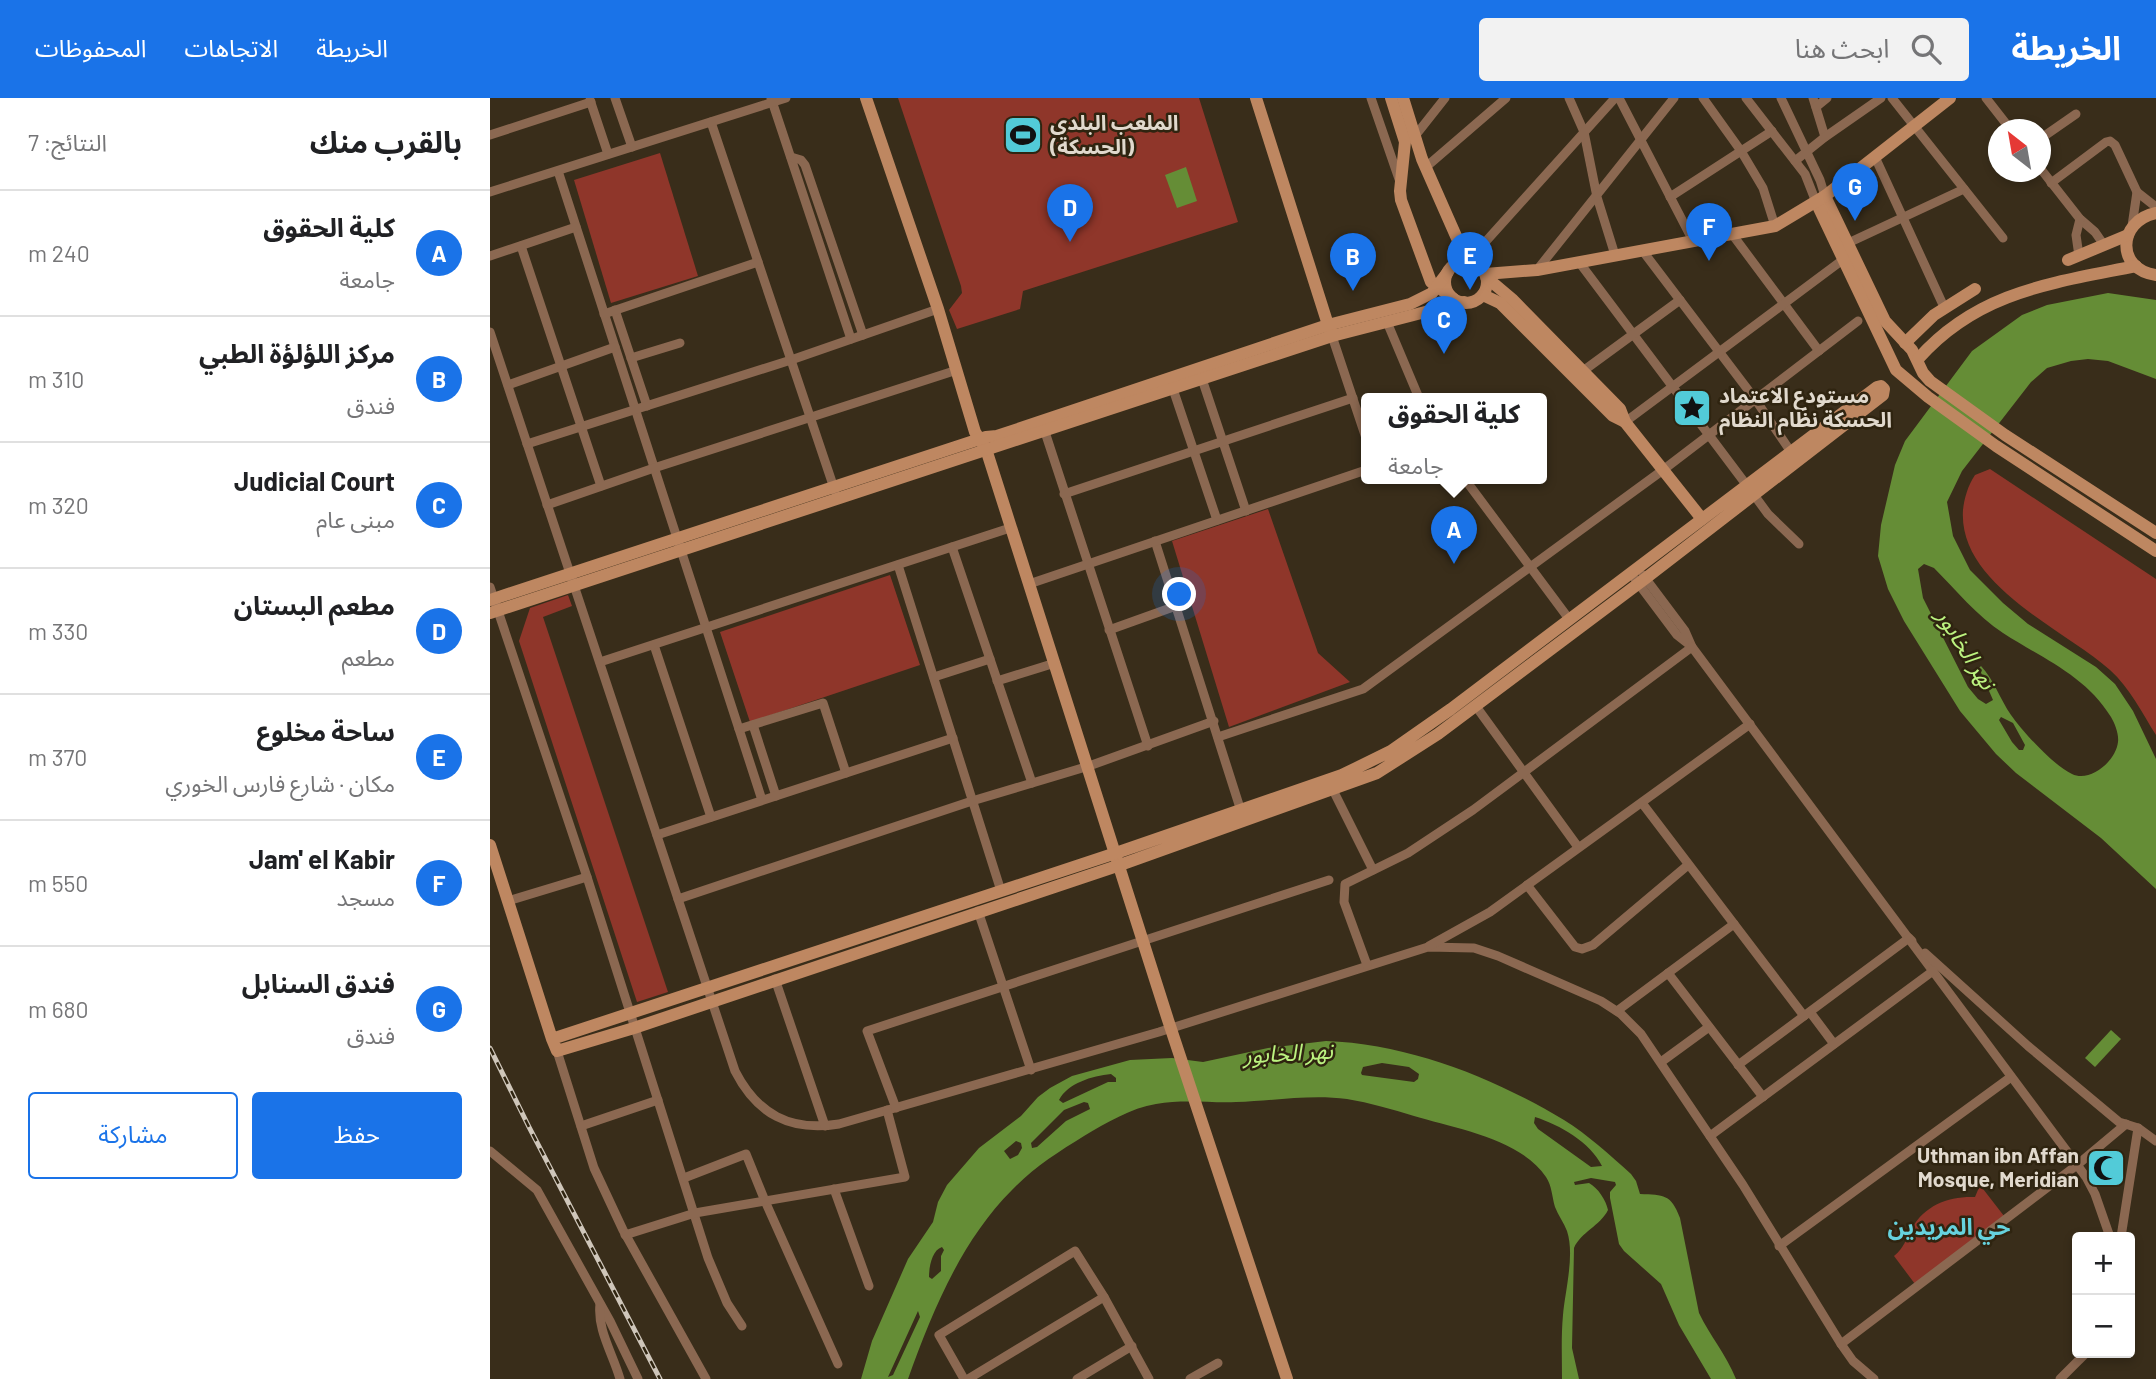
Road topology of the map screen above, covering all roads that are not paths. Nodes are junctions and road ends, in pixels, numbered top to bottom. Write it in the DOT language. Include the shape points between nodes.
graph roads {
  1 [pos="615,98"];
  2 [pos="786,98"];
  3 [pos="866,98"];
  4 [pos="1256,98"];
  5 [pos="1371,98"];
  6 [pos="1391,98"];
  7 [pos="1403,98"];
  8 [pos="1445,98"];
  9 [pos="1506,98"];
  10 [pos="1569,98"];
  11 [pos="1617,98"];
  12 [pos="1674,98"];
  13 [pos="1703,98"];
  14 [pos="1746,98"];
  15 [pos="1781,98"];
  16 [pos="1827,98"];
  17 [pos="1881,98"];
  18 [pos="1892,98"];
  19 [pos="1950,98"];
  20 [pos="1986,98"];
  21 [pos="590,100"];
  22 [pos="771,100"];
  23 [pos="1815,102"];
  24 [pos="2076,114"];
  25 [pos="2002,119"];
  26 [pos="711,122"];
  27 [pos="1915,125"];
  28 [pos="1772,131"];
  29 [pos="2051,131"];
  30 [pos="1584,132"];
  31 [pos="490,135"];
  32 [pos="1415,136"];
  33 [pos="1825,137"];
  34 [pos="1640,142"];
  35 [pos="632,147"];
  36 [pos="1741,151"];
  37 [pos="1807,151"];
  38 [pos="608,154"];
  39 [pos="1875,156"];
  40 [pos="791,157"];
  41 [pos="1795,161"];
  42 [pos="1426,167"];
  43 [pos="558,171"];
  44 [pos="1400,183"];
  45 [pos="2052,183"];
  46 [pos="1964,188"];
  47 [pos="490,192"];
  48 [pos="2137,192"];
  49 [pos="1597,197"];
  50 [pos="1670,197"];
  51 [pos="1820,199"];
  52 [pos="2156,207"];
  53 [pos="2156,213"];
  54 [pos="1903,217"];
  55 [pos="2080,219"];
  56 [pos="1775,226"];
  57 [pos="576,227"];
  58 [pos="2130,230"];
  59 [pos="1732,234"];
  60 [pos="2003,238"];
  61 [pos="1693,241"];
  62 [pos="2104,245"];
  63 [pos="520,246"];
  64 [pos="1642,250"];
  65 [pos="1846,252"];
  66 [pos="490,256"];
  67 [pos="1615,256"];
  68 [pos="2074,258"];
  69 [pos="758,262"];
  70 [pos="1469,262"];
  71 [pos="1579,262"];
  72 [pos="2136,266"];
  73 [pos="1537,270"];
  74 [pos="1448,272"];
  75 [pos="1486,275"];
  76 [pos="2156,275"];
  77 [pos="1433,283"];
  78 [pos="1975,289"];
  79 [pos="1483,295"];
  80 [pos="1680,300"];
  81 [pos="1459,301"];
  82 [pos="1783,303"];
  83 [pos="1944,307"];
  84 [pos="939,309"];
  85 [pos="615,310"];
  86 [pos="604,314"];
  87 [pos="1858,321"];
  88 [pos="1387,322"];
  89 [pos="1330,331"];
  90 [pos="490,332"];
  91 [pos="1633,334"];
  92 [pos="863,335"];
  93 [pos="851,339"];
  94 [pos="680,343"];
  95 [pos="1905,343"];
  96 [pos="615,347"];
  97 [pos="1719,351"];
  98 [pos="1819,351"];
  99 [pos="631,358"];
  100 [pos="1917,359"];
  101 [pos="791,360"];
  102 [pos="560,366"];
  103 [pos="957,370"];
  104 [pos="1583,371"];
  105 [pos="1202,379"];
  106 [pos="508,385"];
  107 [pos="1673,386"];
  108 [pos="1172,389"];
  109 [pos="1932,391"];
  110 [pos="1417,393"];
  111 [pos="1353,398"];
  112 [pos="1755,399"];
  113 [pos="647,406"];
  114 [pos="635,409"];
  115 [pos="810,417"];
  116 [pos="1361,421"];
  117 [pos="1625,422"];
  118 [pos="581,427"];
  119 [pos="1045,432"];
  120 [pos="1709,435"];
  121 [pos="1222,441"];
  122 [pos="527,444"];
  123 [pos="982,444"];
  124 [pos="1194,451"];
  125 [pos="1791,452"];
  126 [pos="2021,454"];
  127 [pos="654,468"];
  128 [pos="1663,470"];
  129 [pos="1361,472"];
  130 [pos="1468,484"];
  131 [pos="601,486"];
  132 [pos="1751,490"];
  133 [pos="835,492"];
  134 [pos="1064,494"];
  135 [pos="547,505"];
  136 [pos="1246,511"];
  137 [pos="1702,519"];
  138 [pos="1217,520"];
  139 [pos="1010,528"];
  140 [pos="2156,533"];
  141 [pos="1155,541"];
  142 [pos="679,544"];
  143 [pos="1799,544"];
  144 [pos="952,547"];
  145 [pos="2156,551"];
  146 [pos="1087,564"];
  147 [pos="898,565"];
  148 [pos="1530,567"];
  149 [pos="1638,576"];
  150 [pos="572,579"];
  151 [pos="1028,584"];
  152 [pos="492,602"];
  153 [pos="1176,606"];
  154 [pos="1569,619"];
  155 [pos="706,627"];
  156 [pos="1109,630"];
  157 [pos="654,645"];
  158 [pos="1692,647"];
  159 [pos="990,659"];
  160 [pos="600,662"];
  161 [pos="1055,663"];
  162 [pos="933,677"];
  163 [pos="997,681"];
  164 [pos="1475,705"];
  165 [pos="1213,721"];
  166 [pos="1750,724"];
  167 [pos="753,725"];
  168 [pos="739,729"];
  169 [pos="1218,737"];
  170 [pos="953,738"];
  171 [pos="1147,746"];
  172 [pos="1088,766"];
  173 [pos="1525,772"];
  174 [pos="846,773"];
  175 [pos="1032,783"];
  176 [pos="1333,790"];
  177 [pos="776,796"];
  178 [pos="762,800"];
  179 [pos="972,801"];
  180 [pos="1642,803"];
  181 [pos="711,817"];
  182 [pos="1242,817"];
  183 [pos="657,835"];
  184 [pos="490,845"];
  185 [pos="1578,847"];
  186 [pos="1118,859"];
  187 [pos="1688,866"];
  188 [pos="1373,870"];
  189 [pos="587,877"];
  190 [pos="1329,880"];
  191 [pos="1527,885"];
  192 [pos="1001,891"];
  193 [pos="678,899"];
  194 [pos="508,901"];
  195 [pos="978,911"];
  196 [pos="1734,924"];
  197 [pos="1909,939"];
  198 [pos="1143,940"];
  199 [pos="1428,947"];
  200 [pos="1367,965"];
  201 [pos="1933,971"];
  202 [pos="1668,973"];
  203 [pos="775,979"];
  204 [pos="1002,986"];
  205 [pos="706,988"];
  206 [pos="710,1002"];
  207 [pos="1618,1011"];
  208 [pos="630,1013"];
  209 [pos="1807,1014"];
  210 [pos="1709,1027"];
  211 [pos="634,1028"];
  212 [pos="1834,1044"];
  213 [pos="554,1045"];
  214 [pos="1661,1062"];
  215 [pos="1738,1065"];
  216 [pos="1031,1070"];
  217 [pos="2011,1077"];
  218 [pos="1763,1097"];
  219 [pos="658,1100"];
  220 [pos="891,1109"];
  221 [pos="2126,1124"];
  222 [pos="581,1126"];
  223 [pos="825,1126"];
  224 [pos="2138,1128"];
  225 [pos="1710,1136"];
  226 [pos="2156,1141"];
  227 [pos="490,1151"];
  228 [pos="2077,1165"];
  229 [pos="684,1178"];
  230 [pos="834,1189"];
  231 [pos="765,1201"];
  232 [pos="695,1213"];
  233 [pos="2108,1232"];
  234 [pos="2122,1232"];
  235 [pos="625,1235"];
  236 [pos="1779,1246"];
  237 [pos="869,1286"];
  238 [pos="1104,1297"];
  239 [pos="600,1304"];
  240 [pos="742,1326"];
  241 [pos="1841,1344"];
  242 [pos="1132,1346"];
  243 [pos="2081,1358"];
  244 [pos="1218,1363"];
  245 [pos="838,1364"];
  246 [pos="620,1379"];
  247 [pos="638,1379"];
  248 [pos="706,1379"];
  249 [pos="966,1379"];
  250 [pos="1077,1379"];
  251 [pos="1149,1379"];
  252 [pos="1190,1379"];
  253 [pos="1287,1379"];
  254 [pos="1874,1379"];
  255 [pos="2060,1379"];
  1 -- 35 [label="street"];
  2 -- 22 [label="street"];
  3 -- 84 [label="street"];
  4 -- 89 [label="street"];
  5 -- 44 [label="street"];
  6 -- 44 [label="street" via="1405,142"];
  7 -- 32 [label="street"];
  8 -- 32 [label="street"];
  9 -- 42 [label="street"];
  10 -- 30 [label="street"];
  11 -- 30 [label="street"];
  11 -- 34 [label="street"];
  12 -- 34 [label="street"];
  13 -- 36 [label="street"];
  14 -- 28 [label="street"];
  15 -- 37 [label="street"];
  16 -- 23 [label="street"];
  17 -- 33 [label="street"];
  18 -- 27 [label="street"];
  19 -- 27 [label="street"];
  20 -- 25 [label="street"];
  21 -- 31 [label="street"];
  21 -- 38 [label="street"];
  22 -- 26 [label="street"];
  22 -- 40 [label="street"];
  23 -- 33 [label="street"];
  24 -- 29 [label="street"];
  26 -- 35 [label="street"];
  26 -- 69 [label="street"];
  27 -- 39 [label="street"];
  27 -- 46 [label="street"];
  28 -- 36 [label="street"];
  28 -- 41 [label="street"];
  30 -- 49 [label="street"];
  30 -- 70 [label="street"];
  32 -- 42 [label="street"];
  33 -- 37 [label="street"];
  34 -- 49 [label="street"];
  34 -- 50 [label="street"];
  35 -- 38 [label="street"];
  36 -- 50 [label="street"];
  36 -- 56 [label="street" via="1763,188"];
  37 -- 41 [label="street"];
  37 -- 51 [label="street" via="1820,180"];
  38 -- 43 [label="street"];
  39 -- 51 [label="street"];
  39 -- 54 [label="street"];
  40 -- 92 [label="street" via="805,165"];
  40 -- 93 [label="street"];
  41 -- 51 [label="street"];
  42 -- 70 [label="street"];
  43 -- 47 [label="street"];
  43 -- 57 [label="street"];
  44 -- 77 [label="street" via="1401,200"];
  45 -- 48 [label="street" via="2110,141"];
  45 -- 55 [label="street"];
  46 -- 54 [label="street"];
  46 -- 60 [label="street"];
  48 -- 52 [label="street"];
  48 -- 58 [label="street"];
  49 -- 67 [label="street"];
  49 -- 73 [label="street"];
  50 -- 61 [label="street"];
  51 -- 56 [label="street"];
  51 -- 65 [label="street"];
  53 -- 58 [label="street" via="2138,219"];
  54 -- 65 [label="street"];
  54 -- 83 [label="street"];
  55 -- 62 [label="street"];
  55 -- 68 [label="street"];
  56 -- 59 [label="street"];
  57 -- 63 [label="street"];
  57 -- 86 [label="street"];
  58 -- 62 [label="street"];
  58 -- 72 [label="street" via="2127,252"];
  59 -- 61 [label="street"];
  59 -- 82 [label="street"];
  61 -- 64 [label="street"];
  62 -- 68 [label="street"];
  63 -- 66 [label="street"];
  63 -- 102 [label="street"];
  64 -- 67 [label="street"];
  64 -- 80 [label="street"];
  65 -- 82 [label="street"];
  65 -- 95 [label="street" via="1885,321"];
  65 -- 109 [label="street" via="1891,362 1902,376"];
  67 -- 71 [label="street"];
  69 -- 85 [label="street"];
  69 -- 101 [label="street"];
  70 -- 74 [label="street" via="1456,264"];
  70 -- 75 [label="street" via="1479,265"];
  71 -- 73 [label="street"];
  71 -- 91 [label="street"];
  72 -- 76 [label="street"];
  72 -- 100 [label="street" via="2037,286 2003,298 1948,330"];
  73 -- 75 [label="street"];
  74 -- 77 [label="street"];
  74 -- 81 [label="street" via="1446,287"];
  75 -- 79 [label="street"];
  75 -- 104 [label="street"];
  77 -- 81 [label="street"];
  77 -- 89 [label="street" via="1427,296 1410,304"];
  78 -- 83 [label="street"];
  79 -- 81 [label="street" via="1475,301"];
  79 -- 117 [label="street" via="1500,303 1613,416"];
  80 -- 91 [label="street"];
  80 -- 97 [label="street"];
  81 -- 88 [label="street"];
  82 -- 97 [label="street"];
  82 -- 98 [label="street"];
  83 -- 95 [label="street"];
  84 -- 92 [label="street"];
  84 -- 103 [label="street"];
  85 -- 86 [label="street"];
  85 -- 99 [label="street"];
  86 -- 96 [label="street"];
  87 -- 98 [label="street"];
  88 -- 89 [label="street"];
  88 -- 110 [label="street"];
  89 -- 105 [label="street"];
  89 -- 111 [label="street"];
  89 -- 123 [label="street"];
  90 -- 106 [label="street"];
  91 -- 104 [label="street"];
  91 -- 107 [label="street"];
  92 -- 93 [label="street"];
  93 -- 101 [label="street"];
  94 -- 99 [label="street"];
  95 -- 100 [label="street"];
  96 -- 102 [label="street"];
  96 -- 114 [label="street"];
  97 -- 107 [label="street"];
  97 -- 112 [label="street"];
  98 -- 112 [label="street"];
  99 -- 113 [label="street"];
  100 -- 109 [label="street"];
  101 -- 113 [label="street"];
  101 -- 115 [label="street"];
  102 -- 106 [label="street"];
  102 -- 118 [label="street"];
  103 -- 115 [label="street"];
  103 -- 123 [label="street"];
  104 -- 117 [label="street" via="1620,408"];
  105 -- 108 [label="street"];
  105 -- 121 [label="street"];
  106 -- 122 [label="street"];
  107 -- 117 [label="street"];
  107 -- 120 [label="street"];
  108 -- 119 [label="street"];
  108 -- 124 [label="street"];
  109 -- 126 [label="street"];
  111 -- 116 [label="street"];
  111 -- 121 [label="street"];
  112 -- 120 [label="street"];
  112 -- 125 [label="street"];
  113 -- 114 [label="street"];
  114 -- 118 [label="street"];
  114 -- 127 [label="street"];
  115 -- 127 [label="street"];
  115 -- 133 [label="street"];
  117 -- 128 [label="street"];
  118 -- 122 [label="street"];
  118 -- 131 [label="street"];
  119 -- 123 [label="street"];
  119 -- 134 [label="street"];
  120 -- 128 [label="street"];
  120 -- 132 [label="street"];
  121 -- 124 [label="street"];
  121 -- 136 [label="street"];
  122 -- 135 [label="street"];
  123 -- 133 [label="street"];
  123 -- 139 [label="street"];
  124 -- 134 [label="street"];
  124 -- 138 [label="street"];
  125 -- 132 [label="street"];
  125 -- 132 [label="street" via="1877,387 1884,389 1883,395"];
  126 -- 140 [label="street"];
  126 -- 145 [label="street"];
  127 -- 131 [label="street"];
  127 -- 142 [label="street"];
  128 -- 137 [label="street"];
  128 -- 148 [label="street"];
  129 -- 136 [label="street"];
  130 -- 148 [label="street"];
  131 -- 135 [label="street"];
  132 -- 137 [label="street"];
  132 -- 143 [label="street"];
  132 -- 149 [label="street"];
  133 -- 142 [label="street"];
  134 -- 146 [label="street"];
  135 -- 150 [label="street"];
  136 -- 138 [label="street"];
  137 -- 149 [label="street"];
  138 -- 141 [label="street"];
  139 -- 144 [label="street"];
  139 -- 151 [label="street"];
  141 -- 146 [label="street"];
  141 -- 153 [label="street"];
  142 -- 150 [label="street"];
  142 -- 155 [label="street"];
  144 -- 147 [label="street"];
  144 -- 159 [label="street"];
  146 -- 151 [label="street"];
  146 -- 156 [label="street"];
  147 -- 155 [label="street"];
  147 -- 162 [label="street"];
  148 -- 154 [label="street"];
  148 -- 169 [label="street" via="1363,689"];
  149 -- 154 [label="street"];
  149 -- 158 [label="street" via="1677,635"];
  149 -- 164 [label="street"];
  150 -- 152 [label="street"];
  150 -- 160 [label="street"];
  151 -- 161 [label="street"];
  152 -- 189 [label="street"];
  153 -- 156 [label="street"];
  153 -- 165 [label="street"];
  154 -- 182 [label="street" via="1391,751"];
  155 -- 157 [label="street"];
  155 -- 168 [label="street"];
  156 -- 171 [label="street"];
  157 -- 160 [label="street"];
  157 -- 181 [label="street"];
  158 -- 166 [label="street"];
  158 -- 173 [label="street"];
  159 -- 162 [label="street"];
  159 -- 163 [label="street"];
  160 -- 183 [label="street"];
  161 -- 163 [label="street"];
  161 -- 172 [label="street"];
  162 -- 170 [label="street"];
  163 -- 175 [label="street"];
  164 -- 173 [label="street"];
  164 -- 176 [label="street" via="1394,764"];
  165 -- 169 [label="street"];
  165 -- 171 [label="street"];
  166 -- 180 [label="street"];
  166 -- 197 [label="street"];
  167 -- 168 [label="street"];
  167 -- 174 [label="street" via="822,703"];
  167 -- 177 [label="street"];
  168 -- 178 [label="street"];
  169 -- 182 [label="street"];
  170 -- 174 [label="street"];
  170 -- 179 [label="street"];
  171 -- 172 [label="street"];
  172 -- 175 [label="street"];
  172 -- 186 [label="street"];
  173 -- 185 [label="street"];
  173 -- 188 [label="street" via="1425,842"];
  174 -- 177 [label="street"];
  175 -- 179 [label="street"];
  176 -- 182 [label="street"];
  176 -- 188 [label="street"];
  177 -- 178 [label="street"];
  178 -- 181 [label="street"];
  179 -- 192 [label="street"];
  179 -- 193 [label="street"];
  180 -- 185 [label="street"];
  180 -- 187 [label="street"];
  181 -- 183 [label="street"];
  182 -- 186 [label="street"];
  183 -- 193 [label="street"];
  184 -- 194 [label="street"];
  185 -- 191 [label="street"];
  186 -- 192 [label="street"];
  186 -- 195 [label="street"];
  186 -- 198 [label="street"];
  187 -- 191 [label="street" via="1582,950"];
  187 -- 196 [label="street"];
  188 -- 200 [label="street" via="1345,884 1343,891"];
  189 -- 194 [label="street"];
  189 -- 208 [label="street"];
  190 -- 198 [label="street"];
  191 -- 199 [label="street" via="1475,922"];
  192 -- 205 [label="street"];
  193 -- 205 [label="street"];
  194 -- 213 [label="street"];
  195 -- 203 [label="street"];
  195 -- 204 [label="street"];
  196 -- 202 [label="street"];
  196 -- 209 [label="street"];
  197 -- 201 [label="street"];
  197 -- 209 [label="street"];
  197 -- 221 [label="street" via="2028,1046"];
  198 -- 204 [label="street"];
  198 -- 253 [label="street"];
  199 -- 200 [label="street"];
  199 -- 207 [label="street" via="1486,951"];
  200 -- 216 [label="street"];
  201 -- 212 [label="street"];
  201 -- 217 [label="street"];
  202 -- 207 [label="street"];
  202 -- 210 [label="street"];
  203 -- 206 [label="street"];
  203 -- 223 [label="street"];
  204 -- 216 [label="street"];
  204 -- 220 [label="street" via="867,1031"];
  205 -- 206 [label="street"];
  205 -- 208 [label="street"];
  206 -- 211 [label="street"];
  206 -- 223 [label="street" via="734,1071 748,1093 788,1123"];
  207 -- 214 [label="street"];
  208 -- 211 [label="street"];
  208 -- 213 [label="street"];
  209 -- 212 [label="street"];
  209 -- 215 [label="street"];
  210 -- 214 [label="street"];
  210 -- 215 [label="street"];
  211 -- 213 [label="street"];
  211 -- 219 [label="street"];
  212 -- 218 [label="street"];
  213 -- 222 [label="street"];
  214 -- 225 [label="street"];
  215 -- 218 [label="street"];
  216 -- 220 [label="street"];
  217 -- 228 [label="street"];
  217 -- 236 [label="street"];
  218 -- 225 [label="street"];
  219 -- 222 [label="street"];
  219 -- 229 [label="street"];
  220 -- 223 [label="street"];
  220 -- 230 [label="street" via="905,1177"];
  221 -- 224 [label="street"];
  221 -- 228 [label="street"];
  222 -- 235 [label="street" via="594,1168"];
  224 -- 226 [label="street"];
  224 -- 234 [label="street"];
  225 -- 236 [label="street"];
  227 -- 239 [label="street" via="537,1190"];
  228 -- 233 [label="street" via="2091,1185"];
  228 -- 241 [label="street"];
  229 -- 231 [label="street" via="746,1154"];
  229 -- 232 [label="street"];
  230 -- 231 [label="street"];
  230 -- 237 [label="street"];
  231 -- 232 [label="street"];
  231 -- 245 [label="street"];
  232 -- 235 [label="street"];
  232 -- 240 [label="street" via="708,1258"];
  235 -- 248 [label="street"];
  236 -- 241 [label="street"];
  238 -- 242 [label="street"];
  238 -- 249 [label="street"];
  238 -- 249 [label="street" via="1074,1251 939,1335"];
  239 -- 246 [label="street" via="598,1320"];
  239 -- 247 [label="street"];
  241 -- 254 [label="street"];
  242 -- 250 [label="street"];
  242 -- 251 [label="street"];
  243 -- 255 [label="street"];
  244 -- 252 [label="street"];
}
